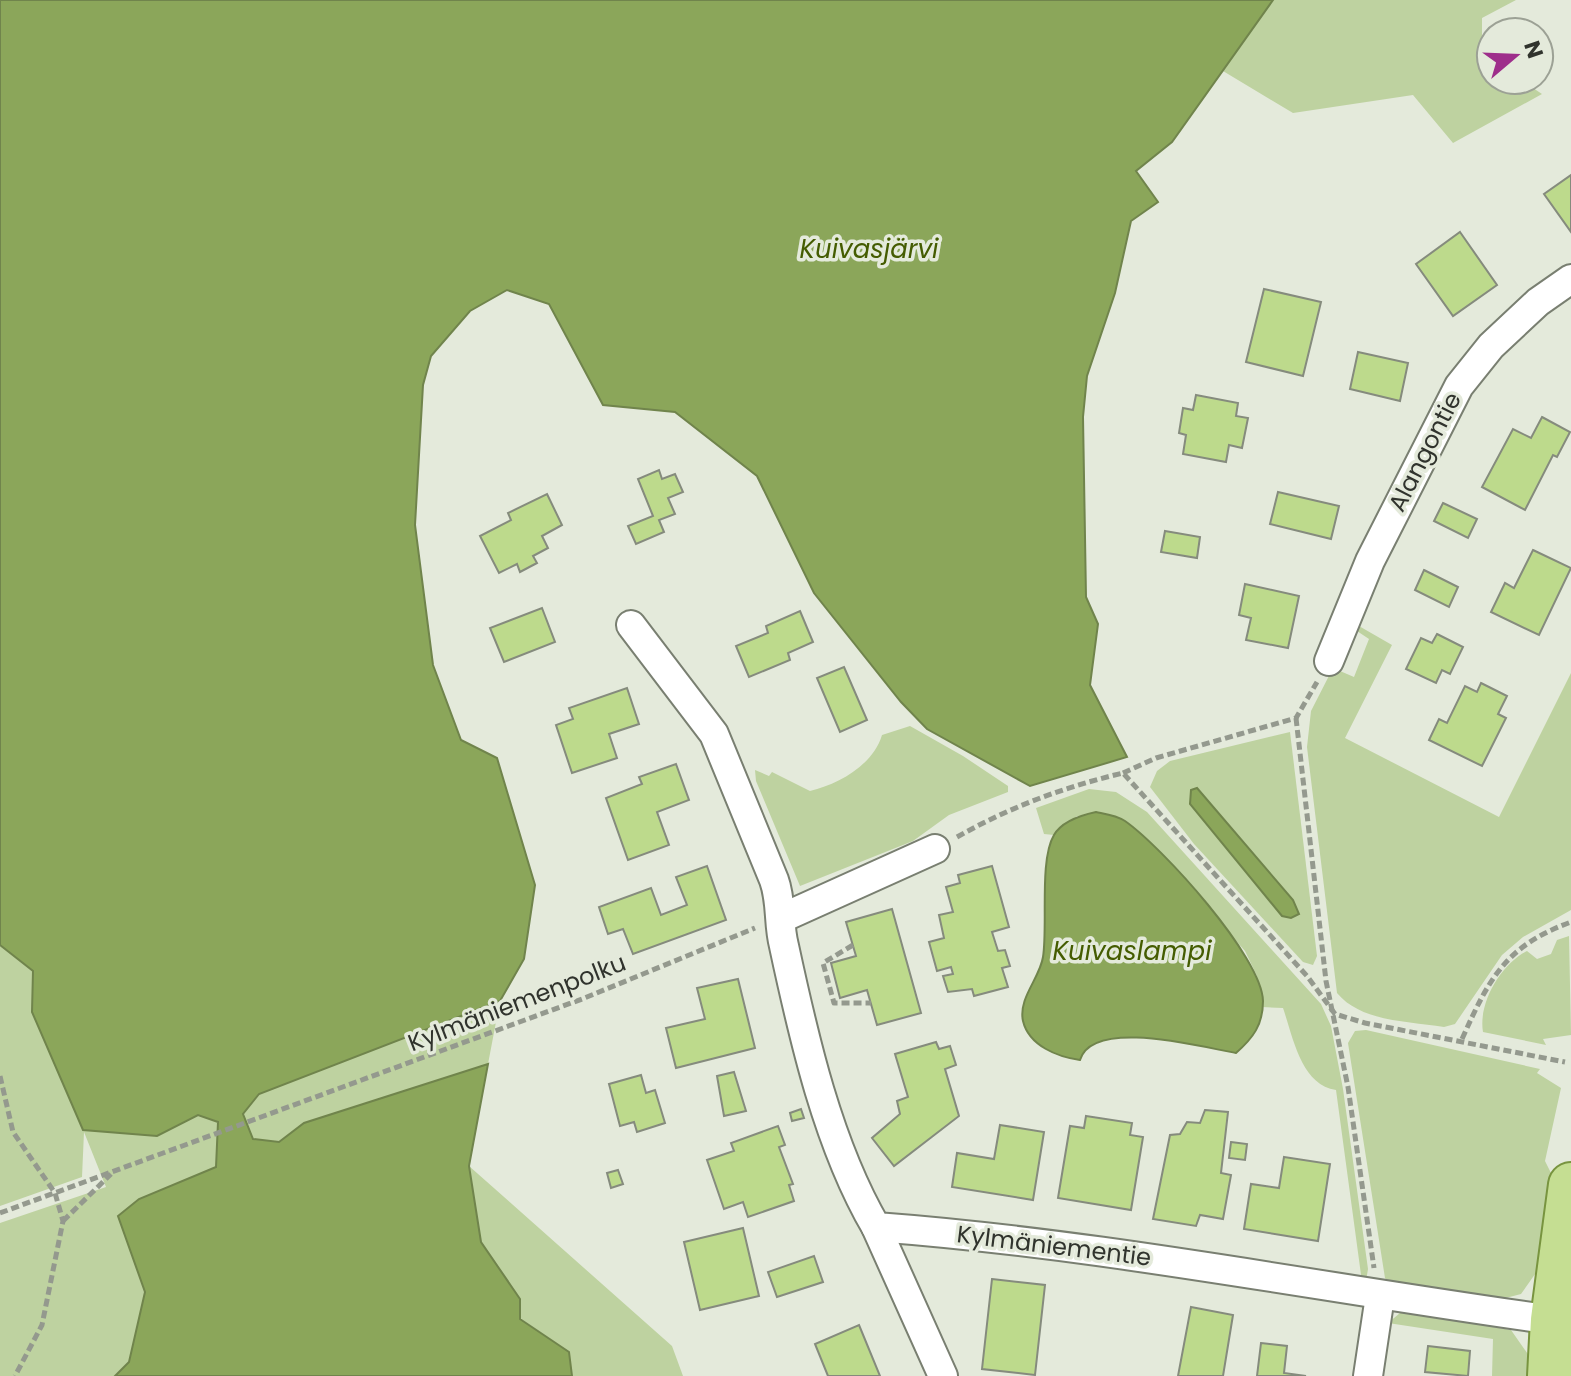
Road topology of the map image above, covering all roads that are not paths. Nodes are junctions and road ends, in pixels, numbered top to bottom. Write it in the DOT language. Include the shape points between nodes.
graph roads {
  1 [pos="1571,279"];
  2 [pos="631,625"];
  3 [pos="1329,661"];
  4 [pos="935,849"];
  5 [pos="782,918"];
  6 [pos="1571,1185"];
  7 [pos="876,1227"];
  8 [pos="1380,1296"];
  9 [pos="1553,1320"];
  10 [pos="943,1376"];
  11 [pos="1368,1376"];
  12 [pos="1550,1376"];
  1 -- 3 [label="street, Alangontie" via="1491,346 1459,386 1370,561"];
  2 -- 5 [label="street" via="714,734 782,900"];
  4 -- 5 [label="street"];
  5 -- 7 [label="street" via="782,942 832,1135"];
  6 -- 9 [label="main road"];
  7 -- 8 [label="street, Kylmäniementie" via="1088,1248"];
  7 -- 10 [label="street"];
  8 -- 9 [label="street, Kylmäniementie"];
  8 -- 11 [label="street"];
  9 -- 12 [label="main road"];
}
